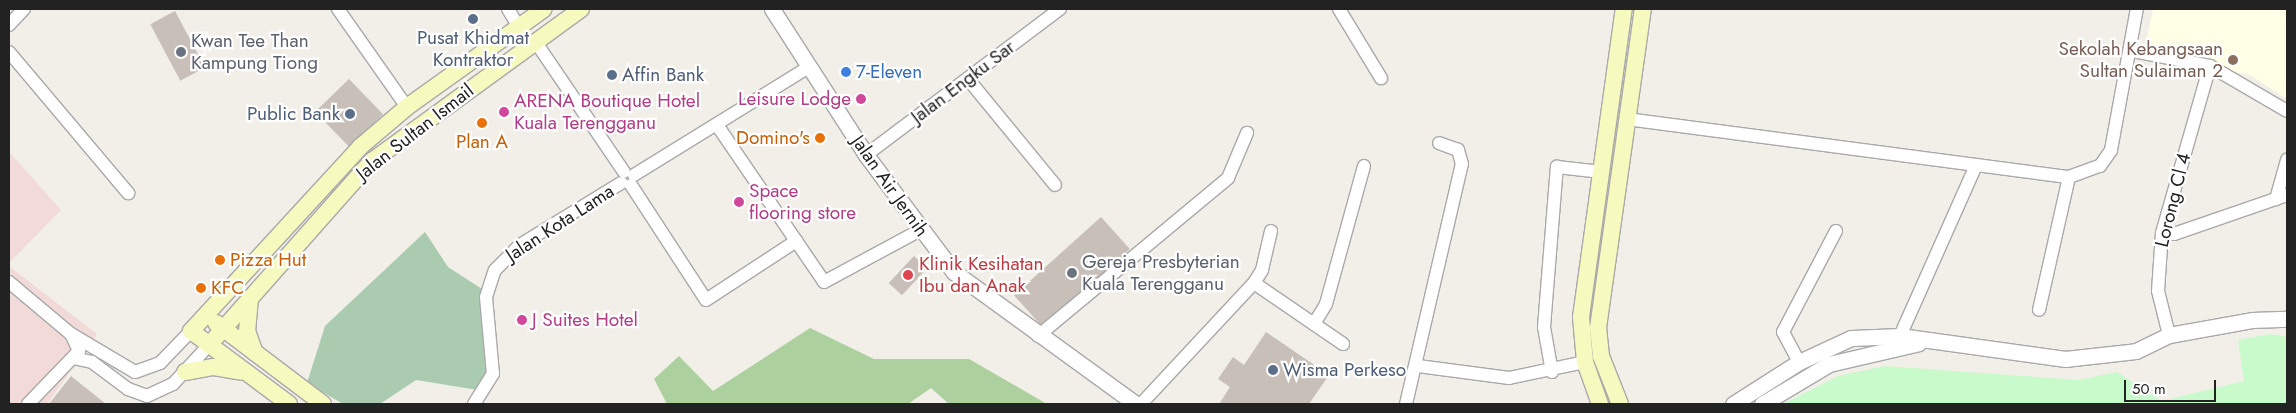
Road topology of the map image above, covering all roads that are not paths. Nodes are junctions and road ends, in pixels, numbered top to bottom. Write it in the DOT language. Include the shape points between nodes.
graph roads {
  1 [pos="24,9"];
  2 [pos="338,9"];
  3 [pos="508,9"];
  4 [pos="581,9"];
  5 [pos="772,9"];
  6 [pos="1060,9"];
  7 [pos="1339,9"];
  8 [pos="1624,9"];
  9 [pos="1643,9"];
  10 [pos="2137,9"];
  11 [pos="530,16"];
  12 [pos="9,24"];
  13 [pos="535,41"];
  14 [pos="2132,51"];
  15 [pos="9,52"];
  16 [pos="2210,66"];
  17 [pos="809,67"];
  18 [pos="1382,78"];
  19 [pos="968,79"];
  20 [pos="407,107"];
  21 [pos="2287,111"];
  22 [pos="1627,119"];
  23 [pos="717,125"];
  24 [pos="1247,133"];
  25 [pos="1439,143"];
  26 [pos="866,155"];
  27 [pos="2287,160"];
  28 [pos="1976,165"];
  29 [pos="1364,166"];
  30 [pos="1602,172"];
  31 [pos="2069,177"];
  32 [pos="627,179"];
  33 [pos="1055,185"];
  34 [pos="128,193"];
  35 [pos="2282,197"];
  36 [pos="920,230"];
  37 [pos="1270,231"];
  38 [pos="1836,231"];
  39 [pos="2162,233"];
  40 [pos="796,241"];
  41 [pos="9,282"];
  42 [pos="1254,283"];
  43 [pos="250,298"];
  44 [pos="2039,310"];
  45 [pos="206,314"];
  46 [pos="2287,319"];
  47 [pos="1314,324"];
  48 [pos="223,329"];
  49 [pos="191,331"];
  50 [pos="71,334"];
  51 [pos="2169,335"];
  52 [pos="1038,336"];
  53 [pos="1900,336"];
  54 [pos="1926,341"];
  55 [pos="1343,344"];
  56 [pos="209,345"];
  57 [pos="255,353"];
  58 [pos="74,358"];
  59 [pos="1585,362"];
  60 [pos="1799,362"];
  61 [pos="1418,366"];
  62 [pos="185,372"];
  63 [pos="1552,372"];
  64 [pos="248,374"];
  65 [pos="28,404"];
  66 [pos="289,404"];
  67 [pos="323,404"];
  68 [pos="474,404"];
  69 [pos="1136,404"];
  70 [pos="1141,404"];
  71 [pos="1406,404"];
  72 [pos="1600,404"];
  73 [pos="1620,404"];
  74 [pos="1733,404"];
  75 [pos="1762,404"];
  1 -- 12 [label="street"];
  2 -- 20 [label="street"];
  3 -- 11 [label="street"];
  4 -- 13 [label="main road, Jalan Sultan Ismail"];
  5 -- 17 [label="street, Jalan Air Jernih"];
  6 -- 19 [label="street, Jalan Engku Sar"];
  7 -- 18 [label="street"];
  8 -- 30 [label="main road"];
  9 -- 22 [label="main road"];
  10 -- 14 [label="street"];
  11 -- 20 [label="main road, Jalan Sultan Ismail"];
  13 -- 32 [label="street"];
  13 -- 43 [label="main road, Jalan Sultan Ismail" via="372,161"];
  14 -- 16 [label="street"];
  14 -- 31 [label="street" via="2111,150 2100,166"];
  15 -- 34 [label="street"];
  16 -- 21 [label="street"];
  16 -- 39 [label="street, Lorong Cl 4"];
  17 -- 23 [label="street, Jalan Kota Lama"];
  17 -- 26 [label="street, Jalan Air Jernih"];
  19 -- 26 [label="street, Jalan Engku Sar"];
  19 -- 33 [label="street"];
  20 -- 45 [label="main road, Jalan Sultan Ismail" via="314,192"];
  22 -- 28 [label="street"];
  22 -- 73 [label="main road" via="1598,328 1601,356"];
  23 -- 32 [label="street, Jalan Kota Lama"];
  23 -- 40 [label="street"];
  24 -- 52 [label="street" via="1228,178"];
  25 -- 61 [label="street" via="1458,150 1462,164"];
  26 -- 36 [label="street, Jalan Air Jernih"];
  27 -- 35 [label="street"];
  28 -- 31 [label="street"];
  28 -- 53 [label="street"];
  29 -- 47 [label="street" via="1326,304"];
  30 -- 59 [label="main road" via="1583,293"];
  30 -- 63 [label="street" via="1557,167 1544,327"];
  31 -- 44 [label="street"];
  32 -- 40 [label="street" via="706,300"];
  32 -- 68 [label="street, Jalan Kota Lama" via="520,245 494,270 486,297 493,374"];
  35 -- 39 [label="street" via="2174,234"];
  36 -- 40 [label="street" via="824,282"];
  36 -- 52 [label="street, Jalan Air Jernih" via="965,283"];
  37 -- 42 [label="street" via="1262,270"];
  38 -- 60 [label="street" via="1783,332"];
  39 -- 51 [label="street, Lorong Cl 4" via="2158,291"];
  41 -- 50 [label="street"];
  42 -- 47 [label="street"];
  42 -- 70 [label="street"];
  43 -- 48 [label="main road, Jalan Sultan Ismail"];
  43 -- 57 [label="main road" via="247,331"];
  45 -- 48 [label="main road"];
  45 -- 49 [label="main road, Jalan Sultan Ismail"];
  46 -- 51 [label="street" via="2264,318"];
  47 -- 55 [label="street"];
  48 -- 56 [label="main road, Jalan Sultan Ismail"];
  48 -- 57 [label="main road"];
  49 -- 50 [label="street" via="160,363 145,372 124,367 91,342"];
  49 -- 56 [label="main road"];
  50 -- 58 [label="street" via="80,346"];
  51 -- 54 [label="street" via="2136,351 2065,359"];
  52 -- 69 [label="street, Jalan Air Jernih"];
  53 -- 54 [label="street"];
  53 -- 60 [label="street" via="1851,338"];
  54 -- 75 [label="street" via="1829,364"];
  56 -- 62 [label="street"];
  56 -- 64 [label="main road"];
  57 -- 67 [label="main road"];
  58 -- 62 [label="street" via="92,362 128,390 147,396 160,393"];
  58 -- 65 [label="street"];
  59 -- 63 [label="street"];
  59 -- 72 [label="main road"];
  60 -- 74 [label="street"];
  61 -- 63 [label="street" via="1509,378"];
  61 -- 71 [label="street"];
  62 -- 64 [label="main road" via="214,367"];
  64 -- 66 [label="main road"];
}
